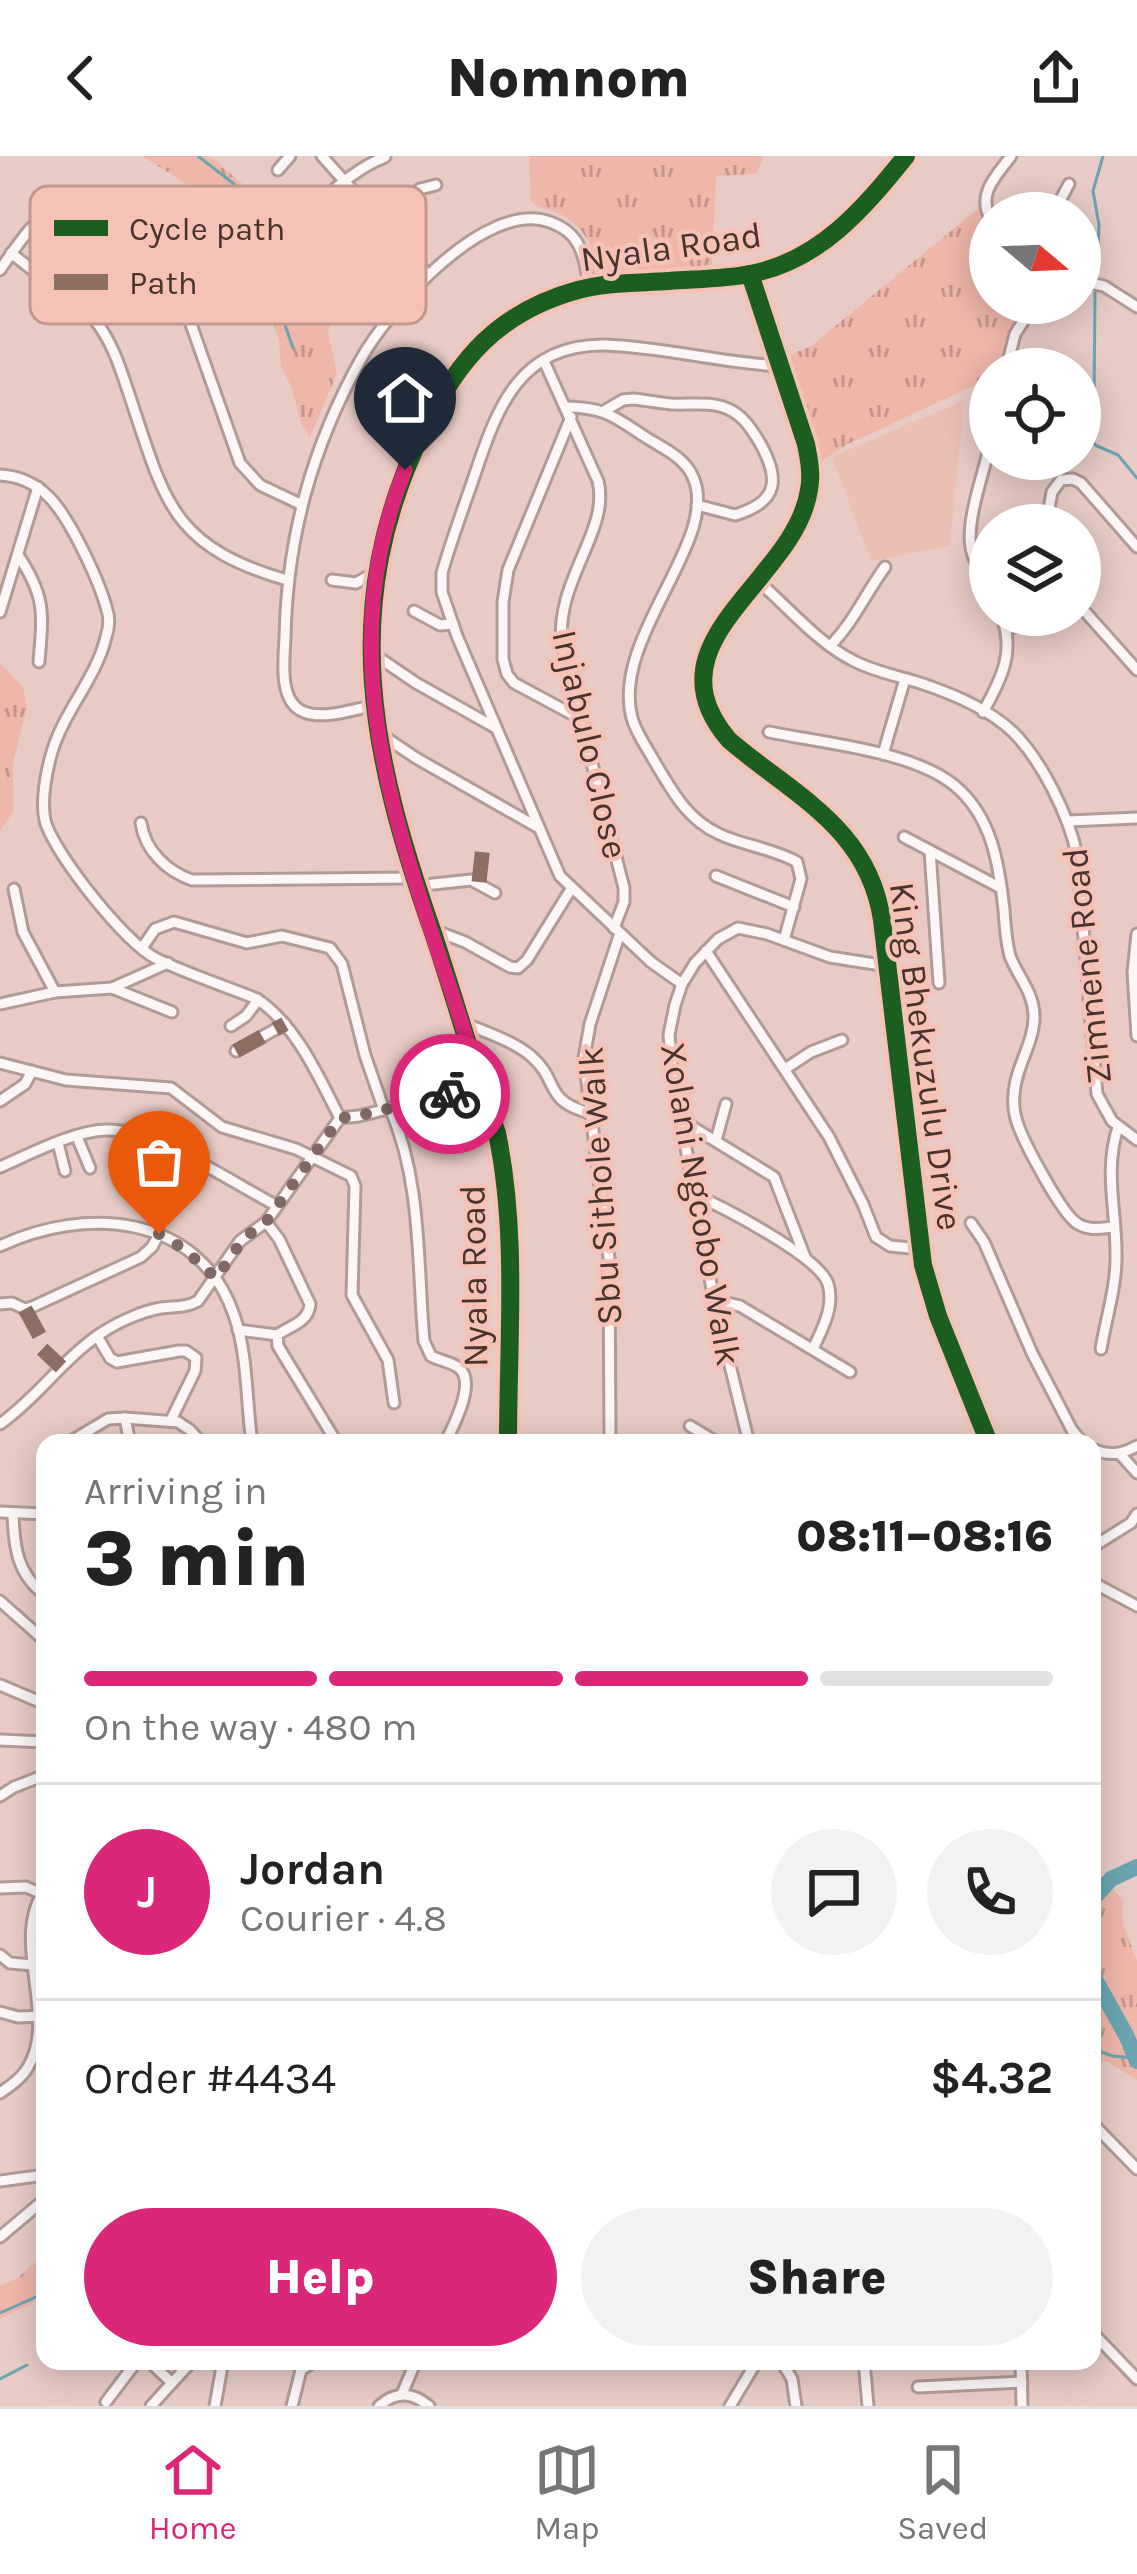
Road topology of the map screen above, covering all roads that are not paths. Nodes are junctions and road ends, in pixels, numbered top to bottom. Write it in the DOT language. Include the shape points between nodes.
graph roads {
  1 [pos="290,156"];
  2 [pos="322,156"];
  3 [pos="906,156"];
  4 [pos="1012,156"];
  5 [pos="385,157"];
  6 [pos="278,170"];
  7 [pos="346,183"];
  8 [pos="436,184"];
  9 [pos="1069,184"];
  10 [pos="341,186"];
  11 [pos="349,186"];
  12 [pos="426,187"];
  13 [pos="987,192"];
  14 [pos="1065,192"];
  15 [pos="30,232"];
  16 [pos="11,253"];
  17 [pos="30,268"];
  18 [pos="0,270"];
  19 [pos="426,272"];
  20 [pos="428,274"];
  21 [pos="750,274"];
  22 [pos="1101,285"];
  23 [pos="589,288"];
  24 [pos="1137,307"];
  25 [pos="98,324"];
  26 [pos="190,324"];
  27 [pos="386,324"];
  28 [pos="544,361"];
  29 [pos="780,366"];
  30 [pos="604,410"];
  31 [pos="568,412"];
  32 [pos="0,475"];
  33 [pos="38,487"];
  34 [pos="300,504"];
  35 [pos="1051,504"];
  36 [pos="1100,504"];
  37 [pos="698,506"];
  38 [pos="1101,506"];
  39 [pos="1137,547"];
  40 [pos="18,555"];
  41 [pos="885,567"];
  42 [pos="376,572"];
  43 [pos="287,580"];
  44 [pos="332,580"];
  45 [pos="759,582"];
  46 [pos="414,611"];
  47 [pos="0,612"];
  48 [pos="453,624"];
  49 [pos="1101,630"];
  50 [pos="1007,636"];
  51 [pos="830,646"];
  52 [pos="372,653"];
  53 [pos="39,662"];
  54 [pos="1137,670"];
  55 [pos="905,679"];
  56 [pos="376,705"];
  57 [pos="983,712"];
  58 [pos="580,719"];
  59 [pos="498,729"];
  60 [pos="769,732"];
  61 [pos="380,733"];
  62 [pos="883,754"];
  63 [pos="1137,818"];
  64 [pos="1069,821"];
  65 [pos="141,823"];
  66 [pos="539,828"];
  67 [pos="904,837"];
  68 [pos="930,851"];
  69 [pos="716,876"];
  70 [pos="414,882"];
  71 [pos="1001,888"];
  72 [pos="14,889"];
  73 [pos="571,889"];
  74 [pos="495,893"];
  75 [pos="794,908"];
  76 [pos="431,929"];
  77 [pos="617,930"];
  78 [pos="1137,934"];
  79 [pos="784,940"];
  80 [pos="142,949"];
  81 [pos="706,951"];
  82 [pos="168,963"];
  83 [pos="887,966"];
  84 [pos="939,982"];
  85 [pos="682,984"];
  86 [pos="112,988"];
  87 [pos="55,992"];
  88 [pos="259,1000"];
  89 [pos="0,1004"];
  90 [pos="172,1012"];
  91 [pos="462,1022"];
  92 [pos="285,1024"];
  93 [pos="231,1026"];
  94 [pos="1137,1036"];
  95 [pos="842,1040"];
  96 [pos="236,1051"];
  97 [pos="0,1064"];
  98 [pos="784,1069"];
  99 [pos="32,1071"];
  100 [pos="481,1086"];
  101 [pos="0,1101"];
  102 [pos="726,1104"];
  103 [pos="387,1109"];
  104 [pos="590,1113"];
  105 [pos="340,1118"];
  106 [pos="681,1120"];
  107 [pos="1118,1127"];
  108 [pos="77,1137"];
  109 [pos="716,1140"];
  110 [pos="1137,1140"];
  111 [pos="58,1143"];
  112 [pos="312,1157"];
  113 [pos="0,1168"];
  114 [pos="90,1168"];
  115 [pos="65,1171"];
  116 [pos="693,1194"];
  117 [pos="277,1206"];
  118 [pos="266,1222"];
  119 [pos="971,1223"];
  120 [pos="1114,1227"];
  121 [pos="159,1234"];
  122 [pos="0,1246"];
  123 [pos="921,1249"];
  124 [pos="805,1257"];
  125 [pos="216,1278"];
  126 [pos="714,1300"];
  127 [pos="0,1304"];
  128 [pos="238,1330"];
  129 [pos="277,1335"];
  130 [pos="98,1336"];
  131 [pos="813,1349"];
  132 [pos="1101,1349"];
  133 [pos="850,1372"];
  134 [pos="394,1402"];
  135 [pos="125,1418"];
  136 [pos="171,1420"];
  137 [pos="0,1424"];
  138 [pos="690,1426"];
  139 [pos="83,1434"];
  140 [pos="128,1434"];
  141 [pos="193,1434"];
  142 [pos="251,1434"];
  143 [pos="332,1434"];
  144 [pos="449,1434"];
  145 [pos="508,1434"];
  146 [pos="610,1434"];
  147 [pos="703,1434"];
  148 [pos="747,1434"];
  149 [pos="985,1434"];
  150 [pos="1075,1434"];
  151 [pos="1137,1446"];
  152 [pos="1101,1453"];
  153 [pos="1120,1454"];
  154 [pos="1137,1473"];
  155 [pos="1137,1508"];
  156 [pos="0,1512"];
  157 [pos="13,1514"];
  158 [pos="36,1514"];
  159 [pos="1101,1542"];
  160 [pos="36,1587"];
  161 [pos="1101,1587"];
  162 [pos="0,1601"];
  163 [pos="1137,1606"];
  164 [pos="36,1633"];
  165 [pos="0,1685"];
  166 [pos="36,1700"];
  167 [pos="0,1741"];
  168 [pos="36,1742"];
  169 [pos="36,1778"];
  170 [pos="0,1796"];
  171 [pos="0,1888"];
  172 [pos="36,1890"];
  173 [pos="36,1909"];
  174 [pos="0,1955"];
  175 [pos="33,1965"];
  176 [pos="36,1984"];
  177 [pos="0,2012"];
  178 [pos="36,2016"];
  179 [pos="36,2040"];
  180 [pos="0,2093"];
  181 [pos="1101,2132"];
  182 [pos="1137,2169"];
  183 [pos="36,2177"];
  184 [pos="0,2181"];
  185 [pos="36,2207"];
  186 [pos="0,2237"];
  187 [pos="1101,2341"];
  188 [pos="130,2370"];
  189 [pos="158,2370"];
  190 [pos="184,2370"];
  191 [pos="221,2370"];
  192 [pos="301,2370"];
  193 [pos="412,2370"];
  194 [pos="752,2370"];
  195 [pos="786,2370"];
  196 [pos="865,2370"];
  197 [pos="1021,2370"];
  198 [pos="1137,2379"];
  199 [pos="1022,2382"];
  200 [pos="172,2383"];
  201 [pos="918,2387"];
  202 [pos="402,2394"];
  203 [pos="106,2402"];
  204 [pos="151,2406"];
  205 [pos="215,2406"];
  206 [pos="292,2406"];
  207 [pos="379,2406"];
  208 [pos="429,2406"];
  209 [pos="730,2406"];
  210 [pos="796,2406"];
  211 [pos="868,2406"];
  212 [pos="1022,2406"];
  1 -- 6 [label="street"];
  2 -- 7 [label="street"];
  3 -- 21 [label="street, Nyala Road" via="827,240"];
  4 -- 13 [label="street"];
  5 -- 7 [label="street"];
  7 -- 10 [label="street"];
  7 -- 11 [label="street"];
  8 -- 12 [label="street"];
  9 -- 14 [label="street"];
  15 -- 16 [label="street"];
  16 -- 17 [label="street"];
  16 -- 18 [label="street"];
  19 -- 20 [label="street"];
  20 -- 23 [label="street" via="493,230 532,218 569,232"];
  21 -- 23 [label="street, Nyala Road"];
  21 -- 29 [label="street, King Bhekuzulu Drive"];
  22 -- 24 [label="street"];
  23 -- 42 [label="street, Nyala Road" via="512,318 458,369 400,481"];
  25 -- 43 [label="street" via="183,523 225,558"];
  26 -- 34 [label="street" via="245,471"];
  27 -- 34 [label="street" via="362,358"];
  28 -- 29 [label="street" via="610,345"];
  28 -- 31 [label="street, Injabulo Close"];
  28 -- 48 [label="street" via="509,391 484,447 442,573"];
  29 -- 45 [label="street, King Bhekuzulu Drive" via="806,444 810,490"];
  30 -- 31 [label="street"];
  30 -- 37 [label="street" via="684,463"];
  30 -- 37 [label="street" via="633,398 739,415 773,488 745,512"];
  31 -- 58 [label="street, Injabulo Close" via="602,496 560,618"];
  31 -- 58 [label="street" via="510,561 503,659 514,682"];
  32 -- 33 [label="street"];
  33 -- 40 [label="street"];
  33 -- 80 [label="street" via="70,526 109,621 94,672 52,753 46,821 91,893"];
  34 -- 43 [label="street"];
  35 -- 36 [label="street" via="1054,488 1073,478"];
  37 -- 75 [label="street" via="632,666 632,719 697,821 797,862"];
  38 -- 39 [label="street"];
  40 -- 47 [label="street"];
  40 -- 53 [label="street" via="43,610"];
  41 -- 51 [label="street"];
  42 -- 44 [label="street" via="356,584"];
  42 -- 52 [label="street, Nyala Road"];
  43 -- 56 [label="street" via="284,661 292,704 316,715"];
  45 -- 51 [label="street, Zimnene Road"];
  45 -- 83 [label="street, King Bhekuzulu Drive" via="709,646 706,705 729,740 859,853 880,906"];
  46 -- 48 [label="street"];
  48 -- 59 [label="street"];
  49 -- 54 [label="street"];
  50 -- 57 [label="street" via="1005,667"];
  51 -- 55 [label="street, Zimnene Road"];
  52 -- 56 [label="street, Nyala Road"];
  52 -- 59 [label="street"];
  55 -- 57 [label="street, Zimnene Road"];
  55 -- 62 [label="street"];
  56 -- 61 [label="street, Nyala Road"];
  57 -- 64 [label="street, Zimnene Road" via="1020,740"];
  58 -- 77 [label="street, Injabulo Close" via="624,888"];
  59 -- 66 [label="street"];
  60 -- 62 [label="street"];
  61 -- 66 [label="street"];
  61 -- 70 [label="street, Nyala Road"];
  62 -- 71 [label="street" via="933,773 966,797 993,843"];
  63 -- 64 [label="street"];
  64 -- 107 [label="street, Zimnene Road" via="1094,1077"];
  65 -- 70 [label="street" via="148,848 192,880"];
  66 -- 73 [label="street"];
  67 -- 68 [label="street"];
  68 -- 71 [label="street"];
  68 -- 84 [label="street"];
  69 -- 75 [label="street"];
  70 -- 74 [label="street" via="471,880"];
  70 -- 76 [label="street, Nyala Road"];
  71 -- 120 [label="street" via="1009,950 1034,1011 1015,1085 1017,1122 1070,1218"];
  72 -- 87 [label="street" via="23,932"];
  73 -- 76 [label="street" via="518,968"];
  73 -- 77 [label="street"];
  75 -- 79 [label="street"];
  76 -- 91 [label="street, Nyala Road"];
  77 -- 85 [label="street"];
  77 -- 104 [label="street, Sbu Sithole Walk" via="585,1048"];
  78 -- 94 [label="street"];
  79 -- 81 [label="street" via="738,928"];
  79 -- 83 [label="street"];
  80 -- 82 [label="street"];
  80 -- 103 [label="street" via="155,929 175,922 241,942 282,935 335,952"];
  81 -- 85 [label="street, Xolani Ngcobo Walk"];
  81 -- 98 [label="street"];
  82 -- 86 [label="street"];
  82 -- 88 [label="street"];
  83 -- 123 [label="street, King Bhekuzulu Drive"];
  85 -- 106 [label="street, Xolani Ngcobo Walk" via="669,1035"];
  86 -- 87 [label="street"];
  86 -- 90 [label="street"];
  87 -- 89 [label="street"];
  88 -- 92 [label="street"];
  88 -- 93 [label="street"];
  91 -- 100 [label="street, Nyala Road"];
  91 -- 104 [label="street" via="528,1053 562,1102"];
  92 -- 96 [label="street"];
  92 -- 105 [label="street"];
  95 -- 98 [label="street"];
  97 -- 99 [label="street"];
  98 -- 123 [label="street" via="829,1137 876,1237"];
  99 -- 101 [label="street"];
  99 -- 112 [label="street" via="171,1088 222,1126"];
  100 -- 103 [label="street"];
  100 -- 145 [label="street, Nyala Road" via="508,1197"];
  102 -- 109 [label="street"];
  103 -- 105 [label="street"];
  103 -- 144 [label="street" via="411,1170 424,1341 431,1357 466,1378"];
  104 -- 146 [label="street, Sbu Sithole Walk" via="609,1258"];
  105 -- 112 [label="street"];
  106 -- 109 [label="street"];
  106 -- 116 [label="street, Xolani Ngcobo Walk"];
  107 -- 110 [label="street, Zimnene Road"];
  107 -- 120 [label="street" via="1110,1160"];
  108 -- 111 [label="street"];
  108 -- 114 [label="street"];
  108 -- 117 [label="street" via="106,1130 143,1137"];
  109 -- 124 [label="street" via="774,1177"];
  111 -- 113 [label="street"];
  111 -- 115 [label="street"];
  112 -- 117 [label="street"];
  112 -- 134 [label="street" via="354,1180 352,1295 388,1360"];
  116 -- 124 [label="street"];
  116 -- 126 [label="street, Xolani Ngcobo Walk"];
  117 -- 118 [label="street"];
  118 -- 125 [label="street"];
  118 -- 129 [label="street" via="310,1304 302,1320"];
  119 -- 150 [label="street"];
  120 -- 132 [label="street" via="1116,1267"];
  121 -- 122 [label="street" via="94,1222"];
  121 -- 125 [label="street"];
  121 -- 127 [label="street" via="141,1257 26,1309"];
  123 -- 149 [label="street, King Bhekuzulu Drive" via="933,1302"];
  124 -- 131 [label="street" via="829,1293"];
  125 -- 128 [label="street"];
  125 -- 130 [label="street" via="192,1305 153,1310"];
  126 -- 131 [label="street" via="740,1306"];
  126 -- 148 [label="street, Xolani Ngcobo Walk"];
  128 -- 129 [label="street"];
  128 -- 142 [label="street"];
  129 -- 143 [label="street"];
  130 -- 136 [label="street" via="117,1362 179,1351 196,1358"];
  130 -- 137 [label="street"];
  131 -- 133 [label="street"];
  135 -- 136 [label="street"];
  135 -- 139 [label="street"];
  135 -- 140 [label="street"];
  136 -- 141 [label="street"];
  138 -- 147 [label="street"];
  151 -- 153 [label="street"];
  152 -- 153 [label="street"];
  153 -- 154 [label="street"];
  155 -- 159 [label="street" via="1131,1522"];
  156 -- 157 [label="street"];
  157 -- 158 [label="street"];
  157 -- 160 [label="street" via="14,1550"];
  161 -- 163 [label="street"];
  162 -- 164 [label="street"];
  165 -- 166 [label="street"];
  167 -- 168 [label="street"];
  169 -- 170 [label="street"];
  171 -- 172 [label="street"];
  173 -- 175 [label="street"];
  174 -- 175 [label="street"];
  175 -- 176 [label="street"];
  177 -- 178 [label="street"];
  179 -- 180 [label="street" via="27,2069"];
  181 -- 182 [label="street"];
  183 -- 184 [label="street"];
  185 -- 186 [label="street"];
  187 -- 198 [label="street"];
  188 -- 203 [label="street"];
  189 -- 200 [label="street"];
  190 -- 200 [label="street"];
  191 -- 205 [label="street"];
  192 -- 206 [label="street"];
  193 -- 202 [label="street"];
  194 -- 209 [label="street"];
  195 -- 210 [label="street"];
  196 -- 211 [label="street"];
  197 -- 199 [label="street"];
  199 -- 201 [label="street"];
  199 -- 212 [label="street"];
  200 -- 204 [label="street"];
  202 -- 207 [label="street"];
  202 -- 208 [label="street"];
}
